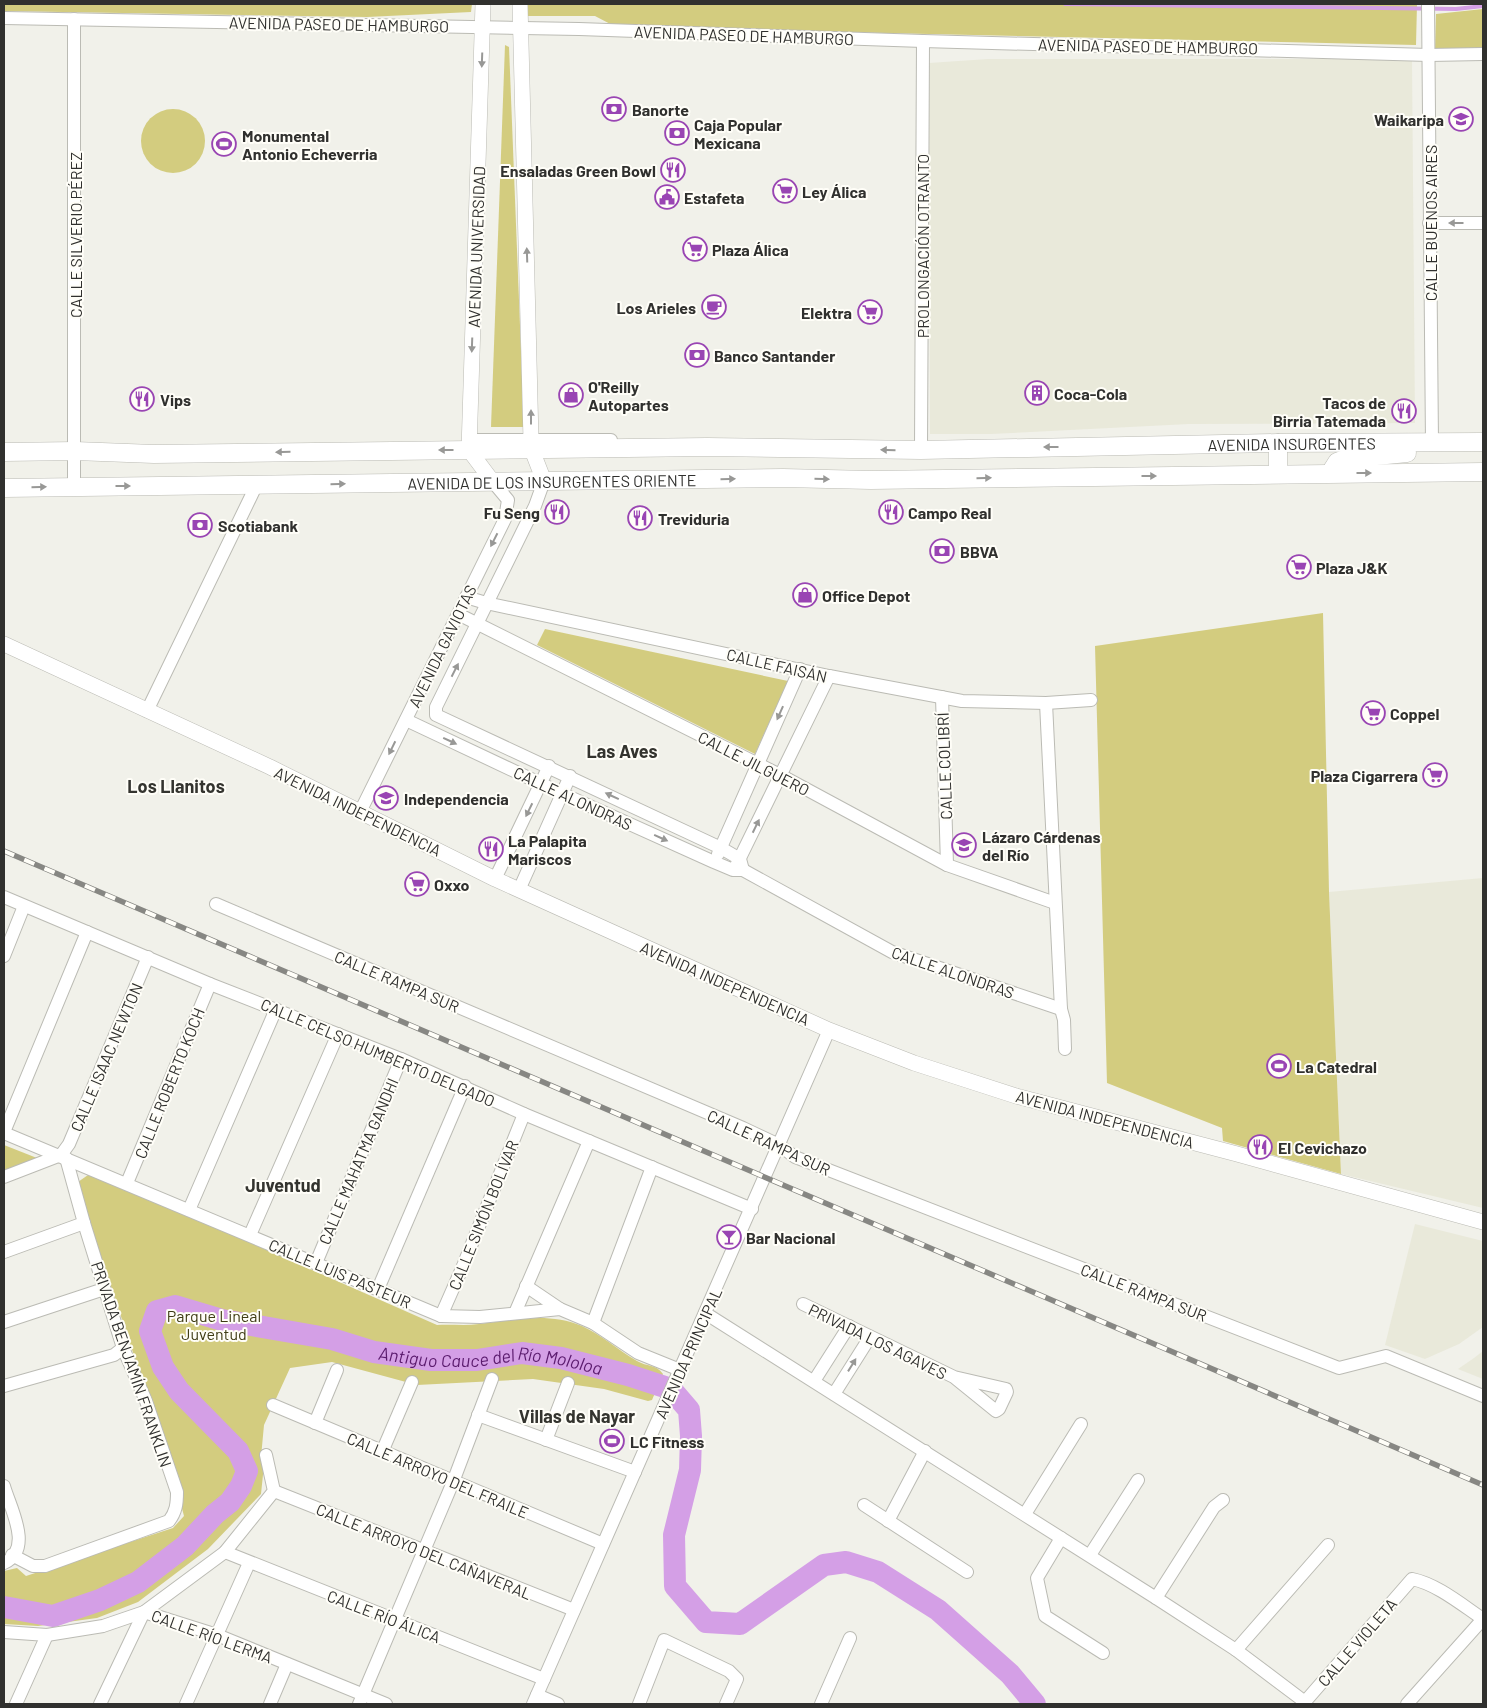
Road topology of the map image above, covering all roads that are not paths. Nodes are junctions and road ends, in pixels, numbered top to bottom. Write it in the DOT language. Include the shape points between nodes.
graph roads {
  1 [pos="1428,4"];
  2 [pos="483,7"];
  3 [pos="520,7"];
  4 [pos="4,18"];
  5 [pos="74,19"];
  6 [pos="483,27"];
  7 [pos="520,27"];
  8 [pos="923,41"];
  9 [pos="1483,54"];
  10 [pos="1429,55"];
  11 [pos="1429,223"];
  12 [pos="1483,223"];
  13 [pos="720,438"];
  14 [pos="1483,442"];
  15 [pos="534,443"];
  16 [pos="1278,443"];
  17 [pos="1432,443"];
  18 [pos="469,445"];
  19 [pos="1099,447"];
  20 [pos="921,450"];
  21 [pos="75,451"];
  22 [pos="4,452"];
  23 [pos="1483,472"];
  24 [pos="1330,473"];
  25 [pos="1278,474"];
  26 [pos="1100,476"];
  27 [pos="544,481"];
  28 [pos="493,482"];
  29 [pos="256,486"];
  30 [pos="74,487"];
  31 [pos="4,488"];
  32 [pos="466,597"];
  33 [pos="486,603"];
  34 [pos="458,614"];
  35 [pos="478,625"];
  36 [pos="4,644"];
  37 [pos="800,669"];
  38 [pos="829,676"];
  39 [pos="942,697"];
  40 [pos="1091,700"];
  41 [pos="1046,703"];
  42 [pos="147,711"];
  43 [pos="436,715"];
  44 [pos="406,720"];
  45 [pos="757,764"];
  46 [pos="549,766"];
  47 [pos="780,775"];
  48 [pos="570,776"];
  49 [pos="542,784"];
  50 [pos="563,794"];
  51 [pos="360,812"];
  52 [pos="721,848"];
  53 [pos="714,862"];
  54 [pos="947,865"];
  55 [pos="739,866"];
  56 [pos="495,879"];
  57 [pos="519,890"];
  58 [pos="4,897"];
  59 [pos="1055,903"];
  60 [pos="216,904"];
  61 [pos="24,906"];
  62 [pos="87,932"];
  63 [pos="4,956"];
  64 [pos="148,957"];
  65 [pos="210,984"];
  66 [pos="276,1009"];
  67 [pos="1060,1009"];
  68 [pos="829,1030"];
  69 [pos="338,1034"];
  70 [pos="1065,1049"];
  71 [pos="400,1059"];
  72 [pos="464,1086"];
  73 [pos="524,1114"];
  74 [pos="4,1133"];
  75 [pos="588,1141"];
  76 [pos="779,1145"];
  77 [pos="64,1156"];
  78 [pos="652,1167"];
  79 [pos="4,1177"];
  80 [pos="127,1183"];
  81 [pos="752,1208"];
  82 [pos="189,1210"];
  83 [pos="1483,1222"];
  84 [pos="84,1223"];
  85 [pos="250,1235"];
  86 [pos="4,1252"];
  87 [pos="316,1263"];
  88 [pos="526,1286"];
  89 [pos="104,1288"];
  90 [pos="378,1290"];
  91 [pos="803,1304"];
  92 [pos="560,1309"];
  93 [pos="515,1313"];
  94 [pos="705,1314"];
  95 [pos="441,1316"];
  96 [pos="4,1322"];
  97 [pos="593,1323"];
  98 [pos="848,1326"];
  99 [pos="870,1337"];
  100 [pos="123,1348"];
  101 [pos="337,1370"];
  102 [pos="679,1373"];
  103 [pos="954,1377"];
  104 [pos="492,1379"];
  105 [pos="814,1381"];
  106 [pos="412,1382"];
  107 [pos="568,1383"];
  108 [pos="4,1386"];
  109 [pos="834,1394"];
  110 [pos="1483,1396"];
  111 [pos="273,1405"];
  112 [pos="478,1415"];
  113 [pos="315,1422"];
  114 [pos="1080,1424"];
  115 [pos="546,1440"];
  116 [pos="925,1451"];
  117 [pos="382,1452"];
  118 [pos="266,1455"];
  119 [pos="635,1472"];
  120 [pos="1138,1480"];
  121 [pos="453,1482"];
  122 [pos="4,1486"];
  123 [pos="274,1491"];
  124 [pos="1223,1500"];
  125 [pos="864,1505"];
  126 [pos="1025,1514"];
  127 [pos="888,1521"];
  128 [pos="1061,1538"];
  129 [pos="603,1544"];
  130 [pos="1328,1544"];
  131 [pos="424,1550"];
  132 [pos="225,1552"];
  133 [pos="1090,1555"];
  134 [pos="8,1559"];
  135 [pos="249,1563"];
  136 [pos="967,1572"];
  137 [pos="1156,1598"];
  138 [pos="574,1610"];
  139 [pos="144,1612"];
  140 [pos="1483,1619"];
  141 [pos="395,1620"];
  142 [pos="4,1632"];
  143 [pos="47,1635"];
  144 [pos="217,1635"];
  145 [pos="850,1638"];
  146 [pos="1236,1650"];
  147 [pos="1103,1653"];
  148 [pos="287,1664"];
  149 [pos="544,1679"];
  150 [pos="361,1700"];
  151 [pos="535,1700"];
  152 [pos="1304,1703"];
  153 [pos="16,1704"];
  154 [pos="100,1704"];
  155 [pos="186,1704"];
  156 [pos="270,1704"];
  157 [pos="386,1704"];
  158 [pos="558,1704"];
  159 [pos="639,1704"];
  160 [pos="726,1704"];
  161 [pos="821,1704"];
  162 [pos="1407,1704"];
  1 -- 10 [label="street, CALLE BUENOS AIRES"];
  2 -- 6 [label="main road, AVENIDA UNIVERSIDAD"];
  3 -- 7 [label="main road"];
  4 -- 5 [label="street, AVENIDA PASEO DE HAMBURGO"];
  5 -- 6 [label="street, AVENIDA PASEO DE HAMBURGO"];
  5 -- 21 [label="street, CALLE SILVERIO PÉREZ"];
  6 -- 7 [label="street, AVENIDA PASEO DE HAMBURGO"];
  6 -- 18 [label="main road, AVENIDA UNIVERSIDAD, one-way"];
  7 -- 8 [label="street, AVENIDA PASEO DE HAMBURGO"];
  15 -- 7 [label="main road, one-way"];
  8 -- 10 [label="street, AVENIDA PASEO DE HAMBURGO"];
  8 -- 20 [label="street, PROLONGACIÓN OTRANTO"];
  9 -- 10 [label="street, AVENIDA PASEO DE HAMBURGO"];
  10 -- 11 [label="street, CALLE BUENOS AIRES"];
  12 -- 11 [label="street, one-way"];
  11 -- 17 [label="street, CALLE BUENOS AIRES"];
  13 -- 15 [label="street, AVENIDA DE LOS INSURGENTES ORIENTE"];
  14 -- 17 [label="highway, AVENIDA INSURGENTES"];
  15 -- 18 [label="highway, AVENIDA DE LOS INSURGENTES ORIENTE"];
  20 -- 15 [label="highway, AVENIDA DE LOS INSURGENTES ORIENTE, one-way"];
  15 -- 27 [label="main road"];
  16 -- 17 [label="highway, AVENIDA INSURGENTES"];
  16 -- 19 [label="highway, AVENIDA INSURGENTES"];
  16 -- 25 [label="highway"];
  17 -- 24 [label="highway" via="1420,452 1345,459 1337,462"];
  18 -- 21 [label="highway, AVENIDA DE LOS INSURGENTES ORIENTE, one-way" via="154,454"];
  18 -- 28 [label="main road"];
  19 -- 20 [label="highway, AVENIDA DE LOS INSURGENTES ORIENTE, one-way"];
  19 -- 26 [label="highway"];
  21 -- 22 [label="highway, AVENIDA DE LOS INSURGENTES ORIENTE"];
  21 -- 30 [label="street, CALLE SILVERIO PÉREZ"];
  24 -- 23 [label="highway, AVENIDA INSURGENTES, one-way"];
  24 -- 25 [label="highway, AVENIDA INSURGENTES"];
  26 -- 25 [label="highway, AVENIDA INSURGENTES, one-way"];
  27 -- 26 [label="highway, AVENIDA DE LOS INSURGENTES ORIENTE, one-way"];
  27 -- 28 [label="highway, AVENIDA DE LOS INSURGENTES ORIENTE"];
  27 -- 33 [label="street, AVENIDA GAVIOTAS" via="535,506"];
  29 -- 28 [label="highway, AVENIDA DE LOS INSURGENTES ORIENTE, one-way"];
  28 -- 32 [label="street, AVENIDA GAVIOTAS, one-way" via="505,495 508,507"];
  30 -- 29 [label="highway, AVENIDA DE LOS INSURGENTES ORIENTE, one-way"];
  29 -- 42 [label="street"];
  31 -- 30 [label="highway, AVENIDA DE LOS INSURGENTES ORIENTE, one-way"];
  32 -- 33 [label="street, CALLE FAISÁN"];
  32 -- 34 [label="street, AVENIDA GAVIOTAS"];
  33 -- 35 [label="street, AVENIDA GAVIOTAS"];
  33 -- 37 [label="street, CALLE FAISÁN"];
  34 -- 35 [label="street, CALLE JILGUERO"];
  34 -- 44 [label="street, AVENIDA GAVIOTAS"];
  43 -- 35 [label="street, AVENIDA GAVIOTAS, one-way" via="436,707"];
  35 -- 45 [label="street, CALLE JILGUERO"];
  36 -- 42 [label="main road, AVENIDA INDEPENDENCIA"];
  37 -- 38 [label="street, CALLE FAISÁN"];
  37 -- 45 [label="street, one-way"];
  38 -- 39 [label="street, CALLE FAISÁN"];
  38 -- 47 [label="street"];
  39 -- 41 [label="street, CALLE FAISÁN" via="962,701"];
  39 -- 54 [label="street, CALLE COLIBRÍ"];
  40 -- 41 [label="street, CALLE FAISÁN"];
  41 -- 59 [label="street"];
  42 -- 51 [label="main road, AVENIDA INDEPENDENCIA"];
  43 -- 46 [label="street, CALLE ALONDRAS"];
  44 -- 49 [label="street, CALLE ALONDRAS, one-way"];
  44 -- 51 [label="street, AVENIDA GAVIOTAS, one-way"];
  45 -- 47 [label="street, CALLE JILGUERO"];
  45 -- 52 [label="street"];
  46 -- 48 [label="street, CALLE ALONDRAS"];
  46 -- 49 [label="street"];
  47 -- 54 [label="street, CALLE JILGUERO"];
  55 -- 47 [label="street, one-way"];
  48 -- 50 [label="street"];
  52 -- 48 [label="street, CALLE ALONDRAS, one-way"];
  49 -- 50 [label="street, CALLE ALONDRAS"];
  49 -- 56 [label="street, one-way"];
  50 -- 53 [label="street, CALLE ALONDRAS, one-way"];
  50 -- 57 [label="street"];
  51 -- 56 [label="main road, AVENIDA INDEPENDENCIA"];
  52 -- 53 [label="street"];
  52 -- 55 [label="street, CALLE ALONDRAS"];
  53 -- 55 [label="street, CALLE ALONDRAS"];
  54 -- 59 [label="street, CALLE JILGUERO"];
  55 -- 67 [label="street, CALLE ALONDRAS" via="892,952"];
  56 -- 57 [label="main road, AVENIDA INDEPENDENCIA"];
  57 -- 68 [label="main road, AVENIDA INDEPENDENCIA"];
  58 -- 61 [label="street, CALLE CELSO HUMBERTO DELGADO"];
  59 -- 67 [label="street"];
  60 -- 76 [label="street, CALLE RAMPA SUR"];
  61 -- 62 [label="street, CALLE CELSO HUMBERTO DELGADO"];
  61 -- 63 [label="street"];
  62 -- 64 [label="street, CALLE CELSO HUMBERTO DELGADO"];
  62 -- 74 [label="street"];
  64 -- 65 [label="street, CALLE CELSO HUMBERTO DELGADO"];
  64 -- 77 [label="street, CALLE ISAAC NEWTON"];
  65 -- 66 [label="street, CALLE CELSO HUMBERTO DELGADO"];
  65 -- 80 [label="street, CALLE ROBERTO KOCH"];
  66 -- 69 [label="street, CALLE CELSO HUMBERTO DELGADO"];
  66 -- 82 [label="street"];
  67 -- 70 [label="street" via="1064,1020"];
  68 -- 76 [label="street, AVENIDA PRINCIPAL"];
  68 -- 83 [label="main road, AVENIDA INDEPENDENCIA" via="914,1063 1016,1096"];
  69 -- 71 [label="street, CALLE CELSO HUMBERTO DELGADO"];
  69 -- 85 [label="street"];
  71 -- 72 [label="street, CALLE CELSO HUMBERTO DELGADO"];
  71 -- 87 [label="street, CALLE MAHATMA GANDHI"];
  72 -- 73 [label="street, CALLE CELSO HUMBERTO DELGADO"];
  72 -- 90 [label="street"];
  73 -- 75 [label="street, CALLE CELSO HUMBERTO DELGADO"];
  73 -- 95 [label="street, CALLE SIMÓN BOLÍVAR"];
  74 -- 77 [label="street, CALLE LUIS PASTEUR"];
  75 -- 78 [label="street, CALLE CELSO HUMBERTO DELGADO"];
  75 -- 88 [label="street"];
  76 -- 81 [label="street, AVENIDA PRINCIPAL"];
  76 -- 110 [label="street, CALLE RAMPA SUR" via="795,1157 1339,1368 1386,1356"];
  77 -- 79 [label="street"];
  77 -- 80 [label="street, CALLE LUIS PASTEUR"];
  77 -- 84 [label="street, PRIVADA BENJAMÍN FRANKLIN"];
  78 -- 81 [label="street, CALLE CELSO HUMBERTO DELGADO"];
  78 -- 97 [label="street"];
  80 -- 82 [label="street, CALLE LUIS PASTEUR"];
  81 -- 94 [label="street, AVENIDA PRINCIPAL"];
  82 -- 85 [label="street, CALLE LUIS PASTEUR"];
  84 -- 86 [label="street"];
  84 -- 89 [label="street, PRIVADA BENJAMÍN FRANKLIN"];
  85 -- 87 [label="street, CALLE LUIS PASTEUR"];
  87 -- 90 [label="street, CALLE LUIS PASTEUR"];
  88 -- 92 [label="street"];
  88 -- 93 [label="street"];
  89 -- 96 [label="street"];
  89 -- 100 [label="street, PRIVADA BENJAMÍN FRANKLIN"];
  90 -- 95 [label="street, CALLE LUIS PASTEUR"];
  91 -- 98 [label="street, PRIVADA LOS AGAVES"];
  92 -- 93 [label="street, CALLE LUIS PASTEUR"];
  92 -- 97 [label="street, CALLE LUIS PASTEUR"];
  93 -- 95 [label="street, CALLE LUIS PASTEUR" via="480,1317"];
  94 -- 102 [label="street, AVENIDA PRINCIPAL"];
  94 -- 105 [label="street"];
  97 -- 102 [label="street, CALLE LUIS PASTEUR" via="638,1353"];
  98 -- 99 [label="street, PRIVADA LOS AGAVES"];
  98 -- 105 [label="street"];
  99 -- 103 [label="street, PRIVADA LOS AGAVES"];
  109 -- 99 [label="street, one-way"];
  100 -- 108 [label="street" via="114,1355"];
  100 -- 134 [label="street, PRIVADA BENJAMÍN FRANKLIN" via="146,1401 176,1492 175,1513 169,1521 45,1566"];
  101 -- 113 [label="street"];
  102 -- 119 [label="street, AVENIDA PRINCIPAL"];
  104 -- 112 [label="street"];
  105 -- 109 [label="street"];
  106 -- 117 [label="street"];
  107 -- 115 [label="street"];
  109 -- 116 [label="street"];
  111 -- 113 [label="street, CALLE ARROYO DEL FRAILE"];
  112 -- 115 [label="street"];
  112 -- 121 [label="street"];
  113 -- 117 [label="street, CALLE ARROYO DEL FRAILE"];
  114 -- 126 [label="street"];
  115 -- 119 [label="street"];
  116 -- 126 [label="street"];
  116 -- 127 [label="street"];
  117 -- 121 [label="street, CALLE ARROYO DEL FRAILE"];
  118 -- 123 [label="street"];
  119 -- 129 [label="street, AVENIDA PRINCIPAL"];
  120 -- 133 [label="street"];
  121 -- 129 [label="street, CALLE ARROYO DEL FRAILE"];
  121 -- 131 [label="street"];
  122 -- 134 [label="street" via="17,1524 18,1548"];
  123 -- 131 [label="street, CALLE ARROYO DEL CAÑAVERAL"];
  123 -- 132 [label="street"];
  124 -- 137 [label="street" via="1214,1508"];
  125 -- 127 [label="street"];
  126 -- 128 [label="street"];
  127 -- 136 [label="street"];
  128 -- 133 [label="street"];
  128 -- 147 [label="street" via="1037,1578 1045,1616"];
  129 -- 138 [label="street, AVENIDA PRINCIPAL"];
  130 -- 146 [label="street"];
  131 -- 138 [label="street, CALLE ARROYO DEL CAÑAVERAL"];
  131 -- 141 [label="street"];
  132 -- 135 [label="street, CALLE RÍO ÁLICA"];
  132 -- 139 [label="street"];
  133 -- 137 [label="street"];
  135 -- 141 [label="street, CALLE RÍO ÁLICA"];
  135 -- 144 [label="street"];
  137 -- 146 [label="street"];
  138 -- 149 [label="street, AVENIDA PRINCIPAL"];
  139 -- 143 [label="street, CALLE RÍO LERMA" via="103,1626"];
  139 -- 144 [label="street, CALLE RÍO LERMA"];
  139 -- 154 [label="street"];
  140 -- 152 [label="street, CALLE VIOLETA" via="1412,1579"];
  140 -- 162 [label="street"];
  141 -- 149 [label="street, CALLE RÍO ÁLICA"];
  141 -- 150 [label="street"];
  142 -- 143 [label="street, CALLE RÍO LERMA"];
  143 -- 153 [label="street"];
  144 -- 148 [label="street, CALLE RÍO LERMA"];
  144 -- 155 [label="street"];
  145 -- 161 [label="street"];
  146 -- 152 [label="street"];
  148 -- 150 [label="street, CALLE RÍO LERMA"];
  148 -- 156 [label="street"];
  149 -- 151 [label="street, AVENIDA PRINCIPAL"];
  150 -- 157 [label="street, CALLE RÍO LERMA"];
  151 -- 158 [label="street"];
  159 -- 160 [label="street" via="664,1640 729,1671 737,1679"];
}
